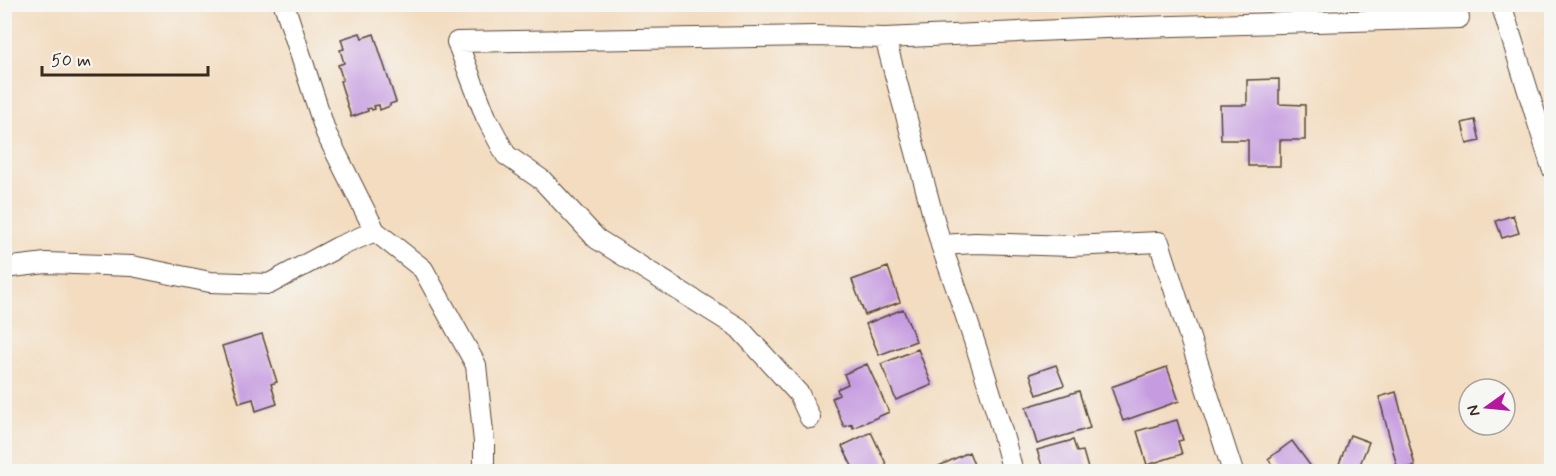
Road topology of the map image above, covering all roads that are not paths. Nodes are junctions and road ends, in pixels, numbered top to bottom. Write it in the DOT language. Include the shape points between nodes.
graph roads {
  1 [pos="284,4"];
  2 [pos="1501,4"];
  3 [pos="1459,18"];
  4 [pos="885,38"];
  5 [pos="1551,168"];
  6 [pos="375,231"];
  7 [pos="941,245"];
  8 [pos="4,268"];
  9 [pos="810,418"];
  10 [pos="484,471"];
  11 [pos="1013,471"];
  12 [pos="1233,471"];
  1 -- 6 [label="street" via="326,133"];
  2 -- 5 [label="street"];
  3 -- 4 [label="street"];
  4 -- 7 [label="street"];
  4 -- 9 [label="street" via="456,42 506,155 542,180 597,239 739,328 799,394"];
  6 -- 8 [label="street" via="269,284 210,282 132,266 46,263"];
  6 -- 10 [label="street" via="423,269 476,365"];
  7 -- 11 [label="street" via="974,336"];
  7 -- 12 [label="street" via="1159,242"];
}
